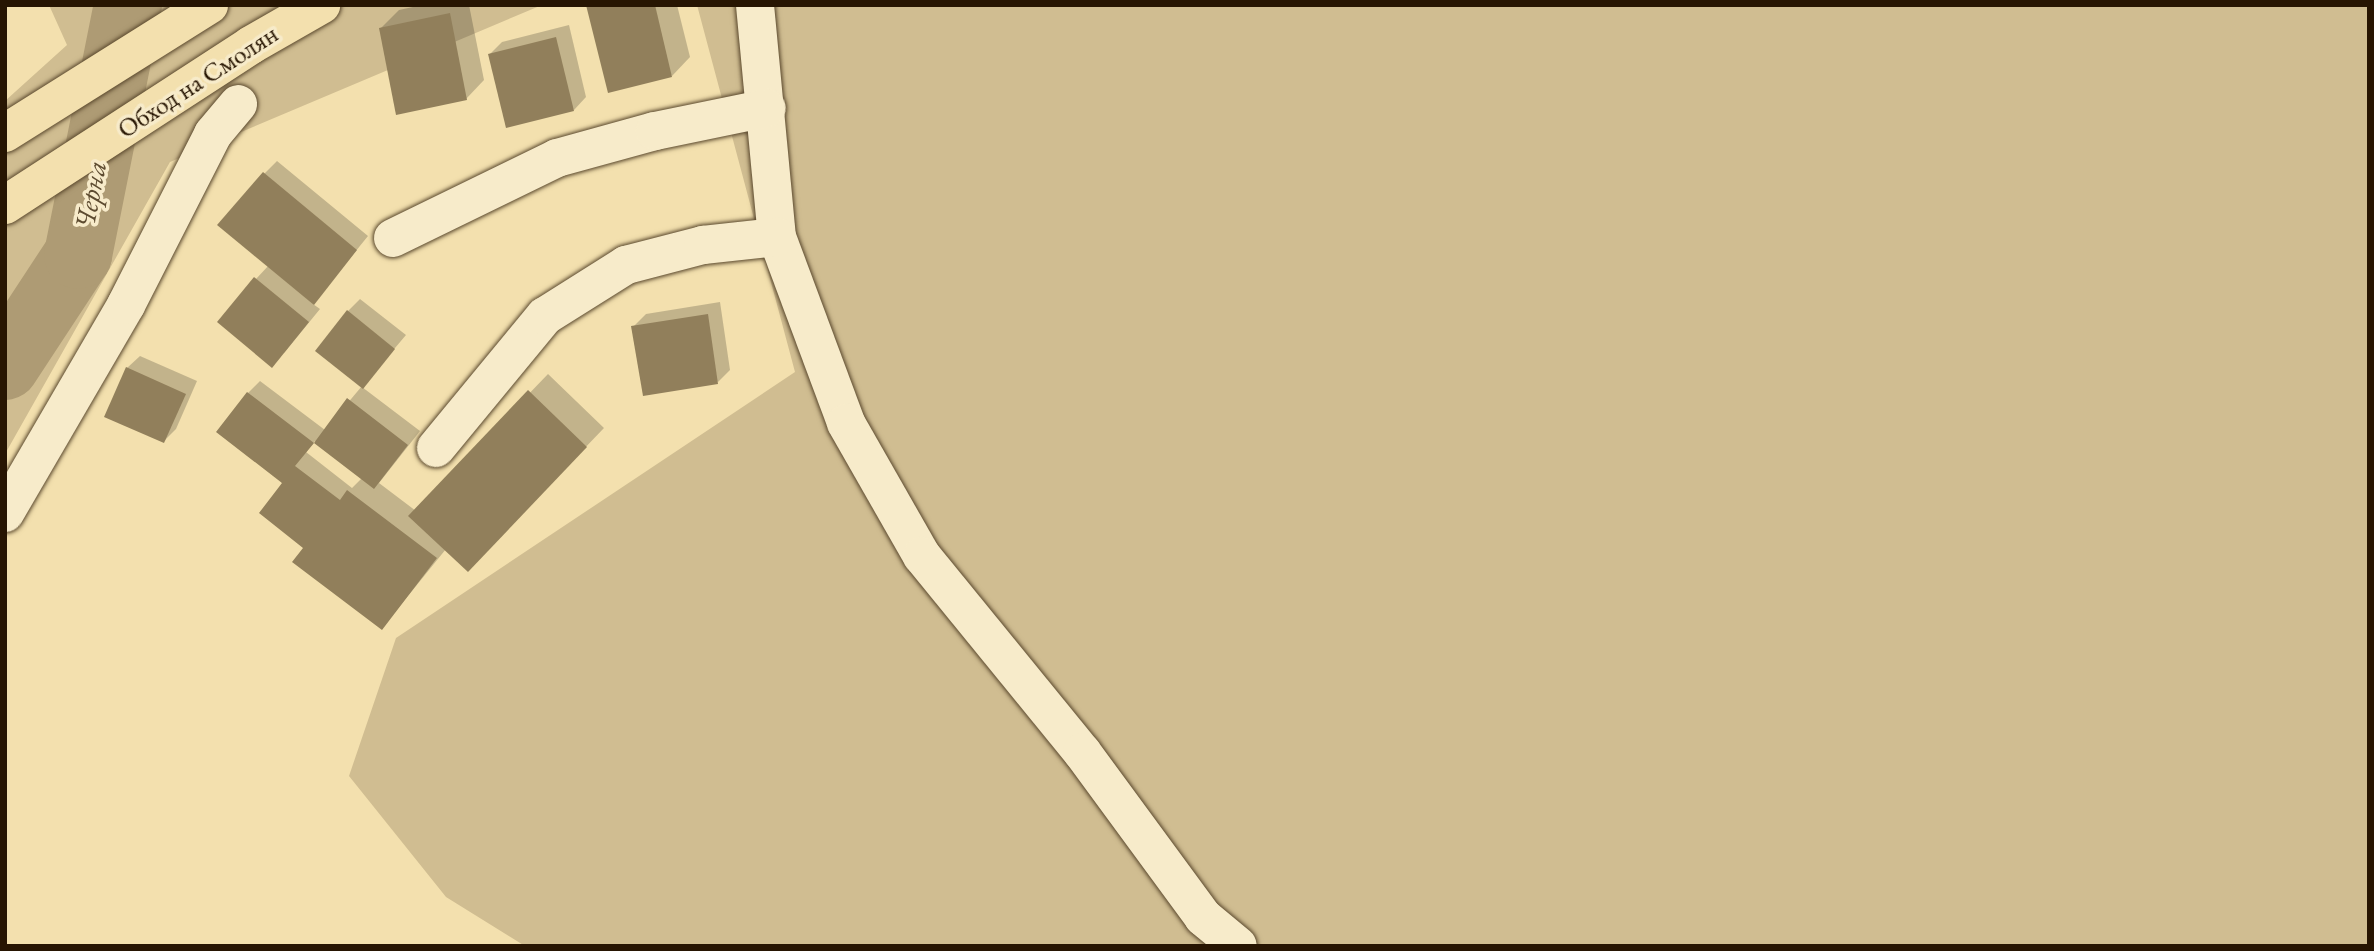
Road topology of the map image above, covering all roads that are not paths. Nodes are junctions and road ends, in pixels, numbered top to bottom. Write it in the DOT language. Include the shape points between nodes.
graph roads {
  1 [pos="209,5"];
  2 [pos="321,5"];
  3 [pos="755,5"];
  4 [pos="238,104"];
  5 [pos="767,108"];
  6 [pos="5,133"];
  7 [pos="5,205"];
  8 [pos="777,237"];
  9 [pos="393,238"];
  10 [pos="436,448"];
  11 [pos="5,513"];
  12 [pos="1238,946"];
  1 -- 6 [label="main road"];
  2 -- 7 [label="main road, Обход на Смолян" via="251,45"];
  3 -- 5 [label="street"];
  4 -- 11 [label="street" via="214,134 126,305"];
  5 -- 8 [label="street"];
  5 -- 9 [label="street" via="655,131 558,158"];
  8 -- 10 [label="street" via="703,245 626,265 545,316"];
  8 -- 12 [label="street" via="846,423 922,556 1082,752 1203,917"];
}
